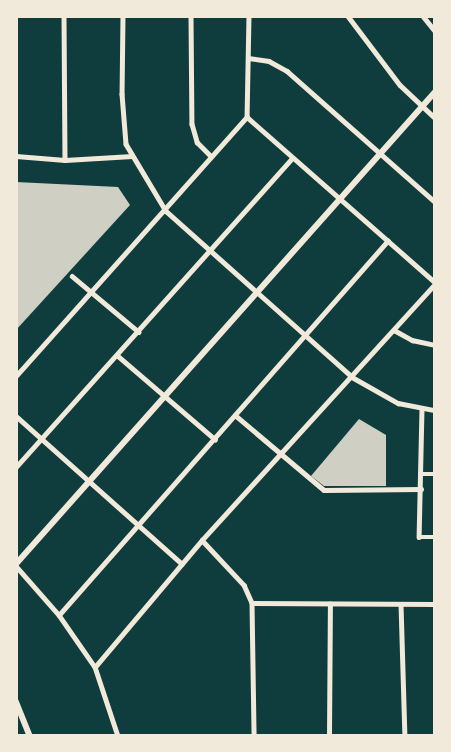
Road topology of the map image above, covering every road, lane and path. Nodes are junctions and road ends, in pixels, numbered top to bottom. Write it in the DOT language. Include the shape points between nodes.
graph roads {
  1 [pos="64,16"];
  2 [pos="123,16"];
  3 [pos="190,16"];
  4 [pos="249,16"];
  5 [pos="348,16"];
  6 [pos="423,16"];
  7 [pos="435,31"];
  8 [pos="248,58"];
  9 [pos="435,92"];
  10 [pos="422,107"];
  11 [pos="247,117"];
  12 [pos="435,118"];
  13 [pos="382,154"];
  14 [pos="16,156"];
  15 [pos="132,156"];
  16 [pos="211,156"];
  17 [pos="292,158"];
  18 [pos="65,160"];
  19 [pos="341,200"];
  20 [pos="434,201"];
  21 [pos="166,211"];
  22 [pos="388,241"];
  23 [pos="210,250"];
  24 [pos="72,276"];
  25 [pos="435,283"];
  26 [pos="91,293"];
  27 [pos="259,293"];
  28 [pos="394,330"];
  29 [pos="139,332"];
  30 [pos="306,336"];
  31 [pos="435,345"];
  32 [pos="118,356"];
  33 [pos="16,376"];
  34 [pos="352,377"];
  35 [pos="167,397"];
  36 [pos="422,409"];
  37 [pos="435,410"];
  38 [pos="235,415"];
  39 [pos="16,416"];
  40 [pos="42,439"];
  41 [pos="215,439"];
  42 [pos="281,456"];
  43 [pos="16,467"];
  44 [pos="420,474"];
  45 [pos="435,474"];
  46 [pos="92,481"];
  47 [pos="421,489"];
  48 [pos="138,526"];
  49 [pos="435,537"];
  50 [pos="202,540"];
  51 [pos="182,564"];
  52 [pos="16,565"];
  53 [pos="252,603"];
  54 [pos="330,604"];
  55 [pos="402,604"];
  56 [pos="435,604"];
  57 [pos="60,615"];
  58 [pos="95,667"];
  59 [pos="16,701"];
  60 [pos="30,736"];
  61 [pos="118,736"];
  62 [pos="254,736"];
  63 [pos="329,736"];
  64 [pos="405,736"];
  1 -- 18 [label="street"];
  2 -- 15 [label="street" via="124,130"];
  3 -- 16 [label="street" via="192,124 197,142"];
  4 -- 8 [label="street"];
  5 -- 10 [label="street" via="382,63"];
  6 -- 7 [label="street"];
  8 -- 11 [label="street"];
  8 -- 13 [label="street" via="269,61 287,71"];
  9 -- 10 [label="street"];
  10 -- 12 [label="street"];
  10 -- 13 [label="street"];
  11 -- 16 [label="street"];
  11 -- 17 [label="street"];
  13 -- 19 [label="street"];
  13 -- 20 [label="street"];
  14 -- 18 [label="street"];
  15 -- 18 [label="street"];
  15 -- 21 [label="street"];
  16 -- 21 [label="street"];
  17 -- 19 [label="street"];
  17 -- 23 [label="street"];
  19 -- 22 [label="street"];
  19 -- 27 [label="street"];
  21 -- 23 [label="street"];
  21 -- 26 [label="street"];
  22 -- 25 [label="street"];
  22 -- 30 [label="street"];
  23 -- 27 [label="street"];
  23 -- 29 [label="street"];
  24 -- 26 [label="street"];
  25 -- 28 [label="street"];
  26 -- 29 [label="street"];
  26 -- 33 [label="street"];
  27 -- 30 [label="street"];
  27 -- 35 [label="street"];
  28 -- 31 [label="street" via="412,340"];
  28 -- 34 [label="street"];
  29 -- 32 [label="street"];
  30 -- 34 [label="street"];
  30 -- 38 [label="street"];
  32 -- 35 [label="street"];
  32 -- 40 [label="street"];
  34 -- 36 [label="street" via="398,403"];
  34 -- 42 [label="street"];
  35 -- 41 [label="street"];
  35 -- 46 [label="street"];
  36 -- 37 [label="street"];
  36 -- 44 [label="street"];
  38 -- 41 [label="street"];
  38 -- 42 [label="street"];
  39 -- 40 [label="street"];
  40 -- 43 [label="street"];
  40 -- 46 [label="street"];
  41 -- 48 [label="street"];
  42 -- 47 [label="street" via="324,490"];
  42 -- 50 [label="street"];
  44 -- 45 [label="street"];
  44 -- 47 [label="street"];
  46 -- 48 [label="street"];
  46 -- 52 [label="street"];
  47 -- 49 [label="street" via="419,537"];
  48 -- 51 [label="street"];
  48 -- 57 [label="street"];
  50 -- 51 [label="street"];
  50 -- 53 [label="street" via="244,585"];
  51 -- 58 [label="street"];
  52 -- 57 [label="street"];
  53 -- 54 [label="street"];
  53 -- 62 [label="street"];
  54 -- 55 [label="street"];
  54 -- 63 [label="street"];
  55 -- 56 [label="street"];
  55 -- 64 [label="street"];
  57 -- 58 [label="street"];
  58 -- 61 [label="street"];
  59 -- 60 [label="street"];
}
